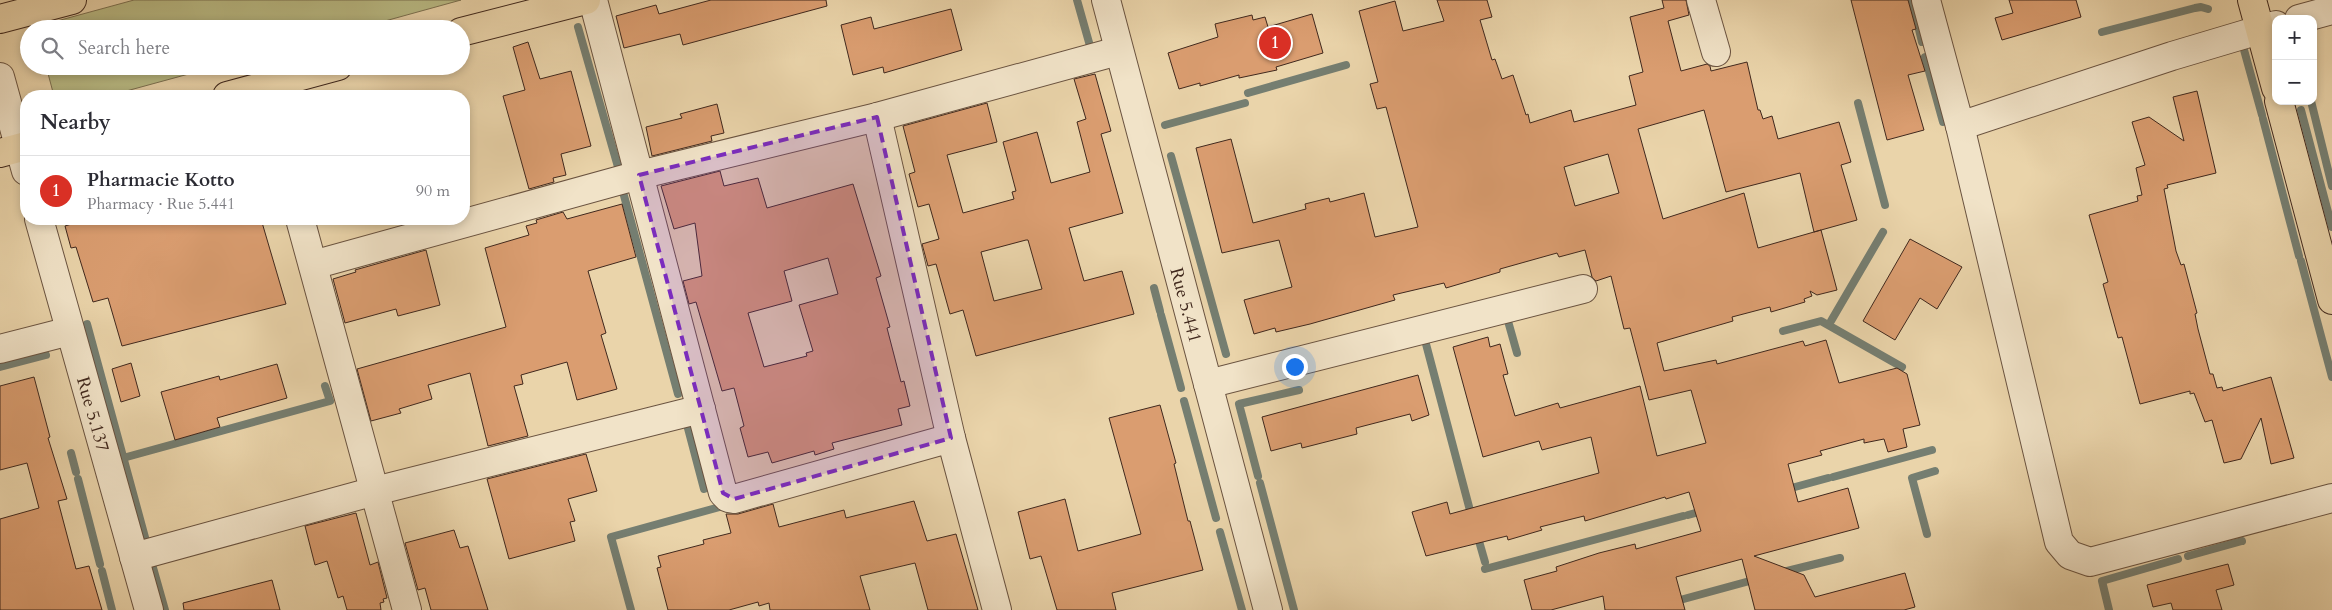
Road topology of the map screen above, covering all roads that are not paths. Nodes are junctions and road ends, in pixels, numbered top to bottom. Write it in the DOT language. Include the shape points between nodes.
graph roads {
  1 [pos="72,0"];
  2 [pos="586,0"];
  3 [pos="592,0"];
  4 [pos="1106,0"];
  5 [pos="1701,0"];
  6 [pos="1926,0"];
  7 [pos="2252,0"];
  8 [pos="2332,10"];
  9 [pos="2314,15"];
  10 [pos="0,19"];
  11 [pos="2268,27"];
  12 [pos="470,30"];
  13 [pos="1118,51"];
  14 [pos="1716,52"];
  15 [pos="2272,60"];
  16 [pos="312,75"];
  17 [pos="0,76"];
  18 [pos="270,90"];
  19 [pos="2280,105"];
  20 [pos="877,117"];
  21 [pos="1960,126"];
  22 [pos="18,155"];
  23 [pos="639,175"];
  24 [pos="470,222"];
  25 [pos="41,225"];
  26 [pos="302,225"];
  27 [pos="458,225"];
  28 [pos="313,265"];
  29 [pos="1582,289"];
  30 [pos="2332,300"];
  31 [pos="70,331"];
  32 [pos="0,349"];
  33 [pos="1208,384"];
  34 [pos="701,409"];
  35 [pos="951,438"];
  36 [pos="375,491"];
  37 [pos="2332,498"];
  38 [pos="134,557"];
  39 [pos="148,610"];
  40 [pos="407,610"];
  41 [pos="997,610"];
  42 [pos="1268,610"];
  1 -- 10 [label="main road"];
  2 -- 12 [label="main road"];
  3 -- 23 [label="street"];
  4 -- 13 [label="street, Rue 5.441"];
  5 -- 14 [label="street"];
  6 -- 21 [label="street"];
  7 -- 11 [label="main road"];
  8 -- 9 [label="street"];
  11 -- 15 [label="main road"];
  11 -- 21 [label="street"];
  13 -- 20 [label="street"];
  13 -- 33 [label="street, Rue 5.441"];
  16 -- 18 [label="main road"];
  17 -- 22 [label="street"];
  19 -- 30 [label="main road"];
  20 -- 23 [label="street"];
  20 -- 35 [label="street"];
  21 -- 37 [label="street" via="2059,542 2070,556 2090,562"];
  23 -- 24 [label="street"];
  23 -- 34 [label="street"];
  25 -- 31 [label="street, Rue 5.137"];
  26 -- 28 [label="street"];
  27 -- 28 [label="street"];
  28 -- 36 [label="street"];
  29 -- 33 [label="street"];
  31 -- 32 [label="street"];
  31 -- 38 [label="street, Rue 5.137"];
  33 -- 42 [label="street, Rue 5.441"];
  34 -- 35 [label="street" via="723,493 734,499"];
  34 -- 36 [label="street"];
  35 -- 41 [label="street"];
  36 -- 38 [label="street"];
  36 -- 40 [label="street"];
  38 -- 39 [label="street, Rue 5.137"];
}
